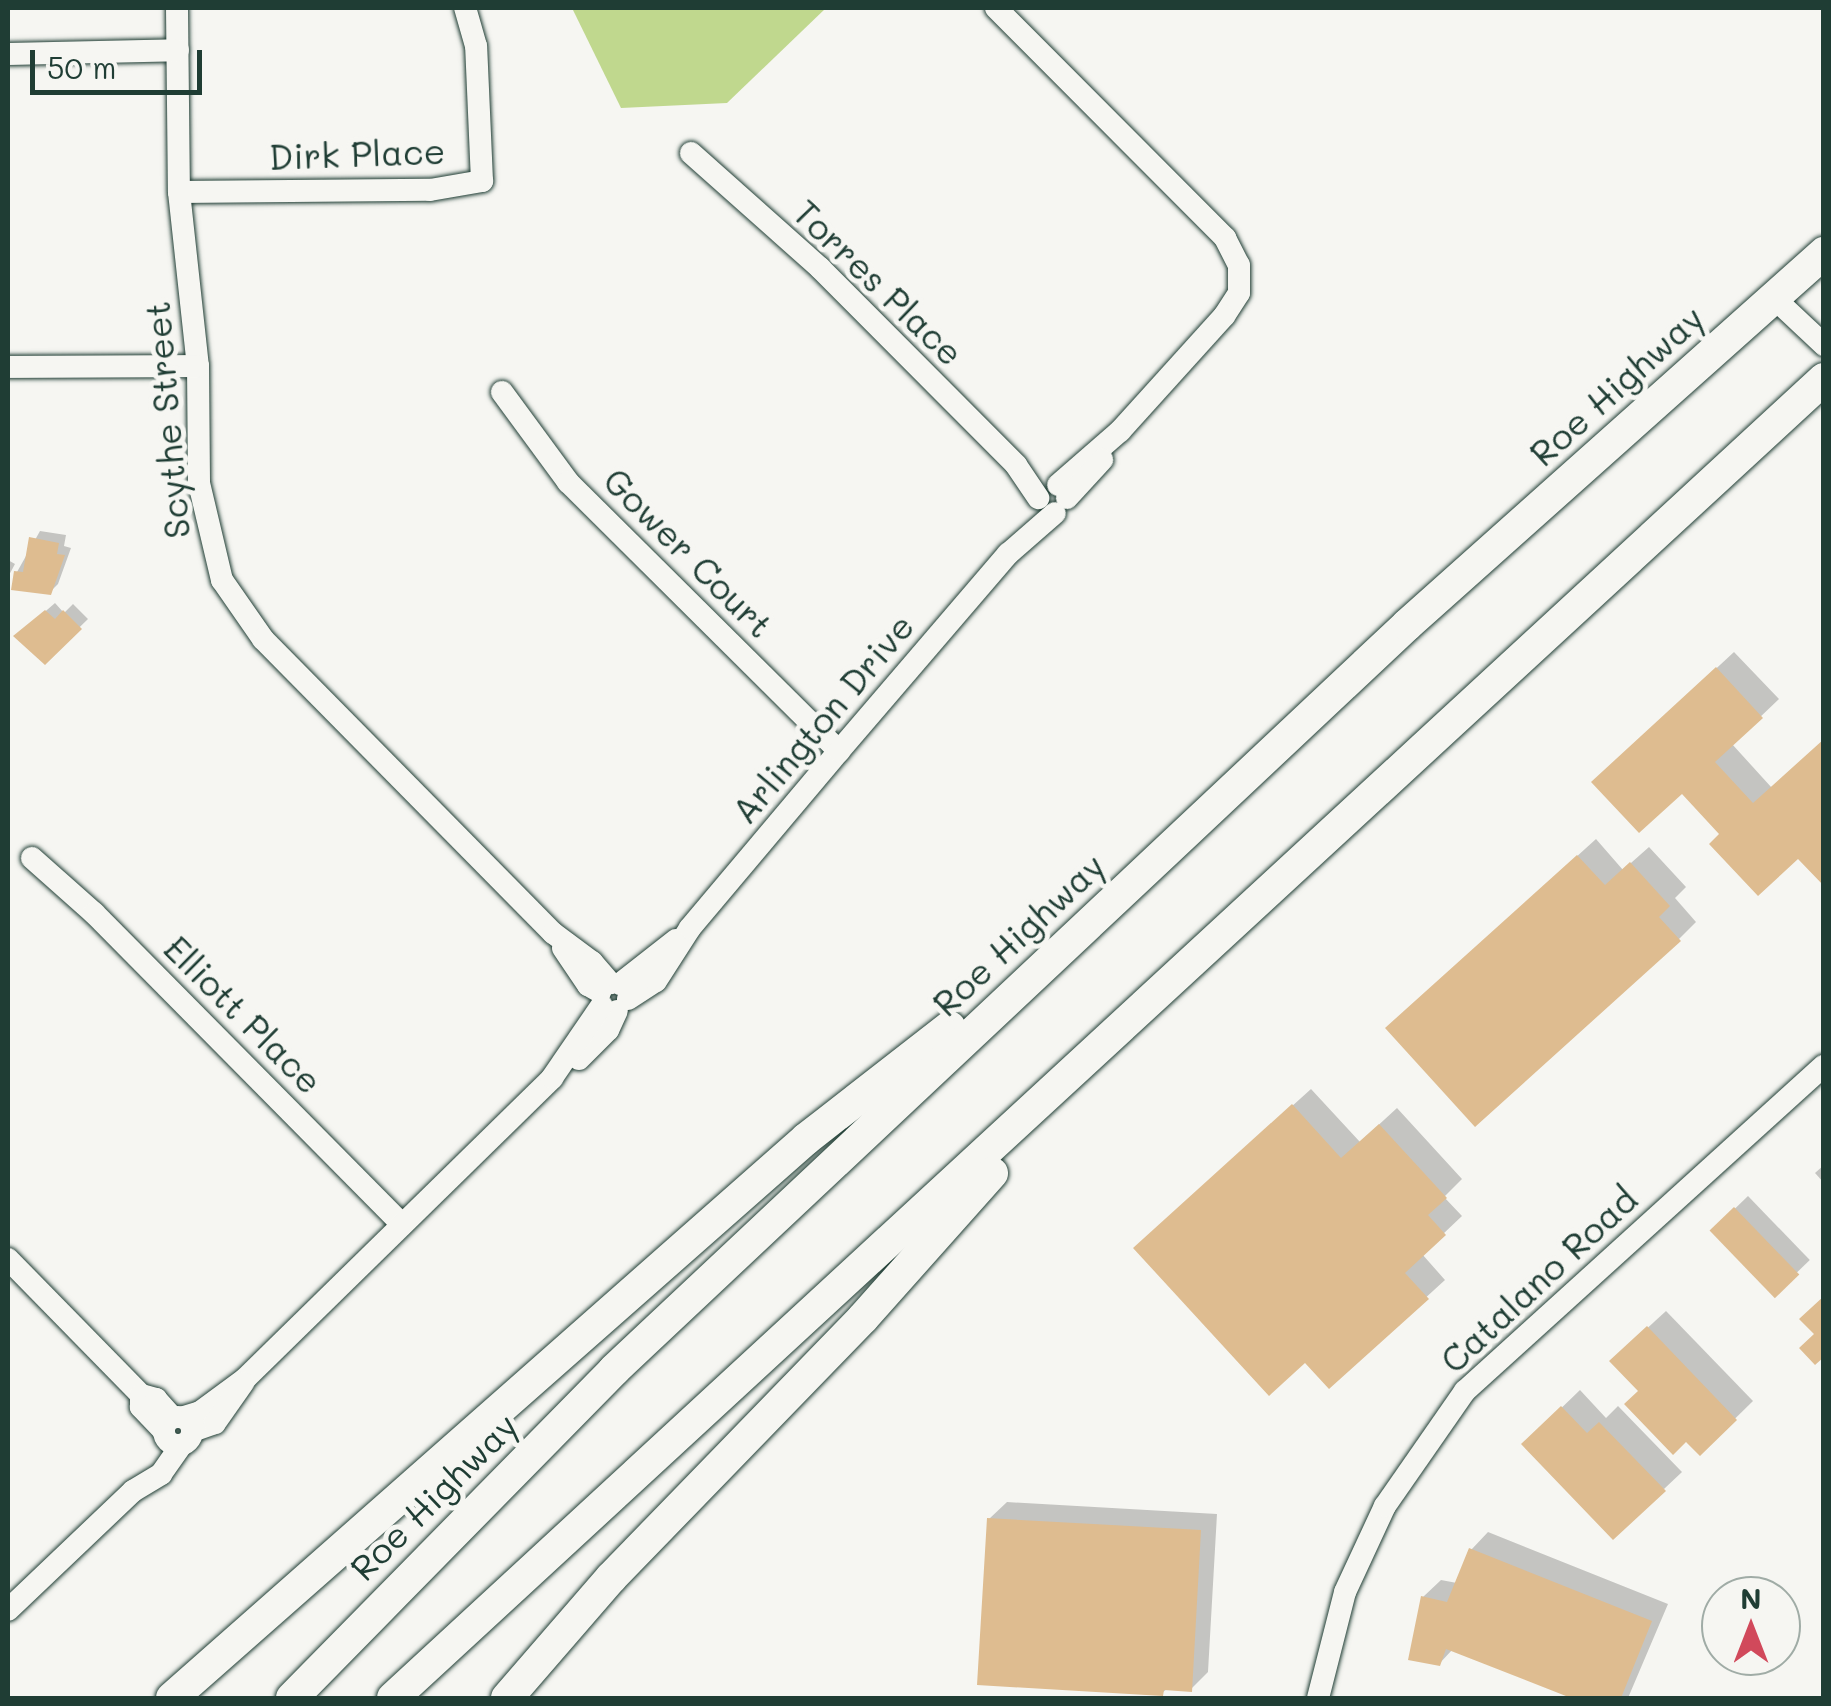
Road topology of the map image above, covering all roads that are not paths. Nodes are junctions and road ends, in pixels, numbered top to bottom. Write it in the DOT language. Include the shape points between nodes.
graph roads {
  1 [pos="177,8"];
  2 [pos="465,8"];
  3 [pos="996,8"];
  4 [pos="178,50"];
  5 [pos="8,54"];
  6 [pos="690,154"];
  7 [pos="179,192"];
  8 [pos="1824,253"];
  9 [pos="1774,298"];
  10 [pos="1824,346"];
  11 [pos="198,366"];
  12 [pos="8,367"];
  13 [pos="1824,379"];
  14 [pos="502,392"];
  15 [pos="1051,498"];
  16 [pos="840,751"];
  17 [pos="32,858"];
  18 [pos="1104,908"];
  19 [pos="613,996"];
  20 [pos="1110,1039"];
  21 [pos="1824,1066"];
  22 [pos="402,1224"];
  23 [pos="8,1259"];
  24 [pos="176,1430"];
  25 [pos="8,1610"];
  26 [pos="172,1698"];
  27 [pos="292,1698"];
  28 [pos="393,1698"];
  29 [pos="507,1698"];
  30 [pos="1318,1698"];
  1 -- 4 [label="street, Scythe Street"];
  2 -- 7 [label="street, Dirk Place" via="476,46 482,181 430,190"];
  3 -- 15 [label="street, Arlington Drive" via="1225,238 1238,265 1239,293 1224,316 1120,431 1104,458"];
  4 -- 5 [label="street"];
  4 -- 7 [label="street, Scythe Street"];
  6 -- 15 [label="street, Torres Place" via="820,268"];
  7 -- 11 [label="street, Scythe Street"];
  8 -- 9 [label="highway, Roe Highway"];
  9 -- 10 [label="street"];
  9 -- 18 [label="highway, Roe Highway" via="1407,625"];
  11 -- 12 [label="street"];
  11 -- 19 [label="street, Scythe Street" via="202,498 216,566 238,607 552,932 592,962"];
  13 -- 20 [label="highway"];
  14 -- 16 [label="street, Gower Court" via="568,482"];
  15 -- 16 [label="street, Arlington Drive"];
  16 -- 19 [label="street, Arlington Drive" via="690,928"];
  17 -- 22 [label="street, Elliott Place"];
  18 -- 26 [label="highway" via="806,1139"];
  18 -- 27 [label="highway, Roe Highway" via="614,1370"];
  19 -- 22 [label="street, Arlington Drive" via="608,1030"];
  20 -- 28 [label="highway"];
  20 -- 29 [label="highway" via="863,1318 611,1578"];
  21 -- 30 [label="street, Catalano Road" via="1465,1391 1385,1506 1345,1592"];
  22 -- 24 [label="street, Arlington Drive" via="245,1380"];
  23 -- 24 [label="street" via="141,1395 141,1408"];
  24 -- 25 [label="street, Arlington Drive" via="154,1482 132,1491"];
}
